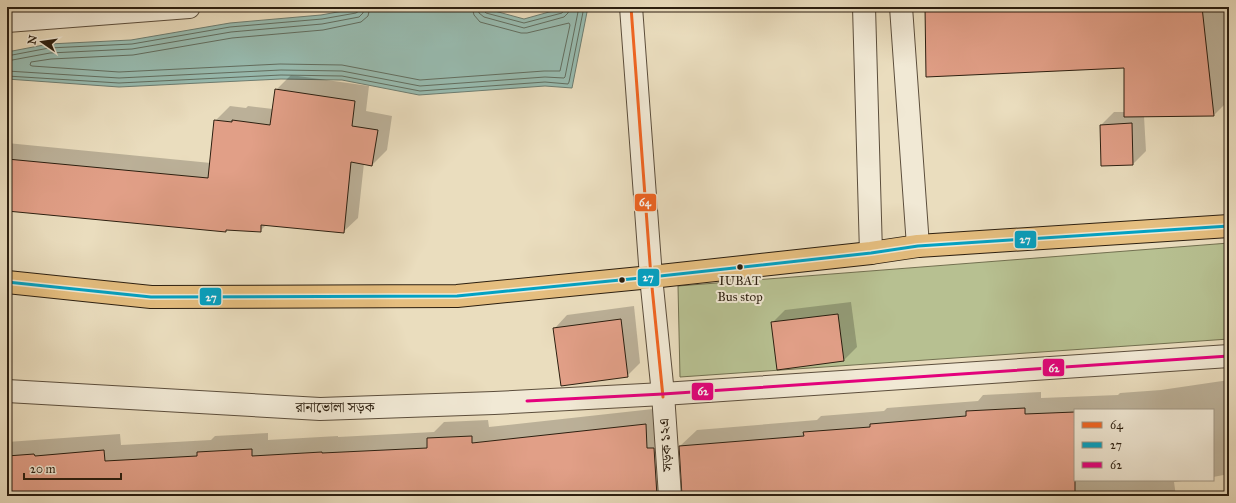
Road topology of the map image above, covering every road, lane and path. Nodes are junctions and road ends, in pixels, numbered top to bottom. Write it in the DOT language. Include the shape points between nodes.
graph roads {
  1 [pos="189,7"];
  2 [pos="631,7"];
  3 [pos="864,7"];
  4 [pos="901,7"];
  5 [pos="7,21"];
  6 [pos="1229,226"];
  7 [pos="918,246"];
  8 [pos="871,253"];
  9 [pos="651,277"];
  10 [pos="7,282"];
  11 [pos="1229,356"];
  12 [pos="7,391"];
  13 [pos="663,394"];
  14 [pos="670,496"];
  1 -- 5 [label="street"];
  2 -- 9 [label="street, সড়ক ১২এ"];
  3 -- 8 [label="street"];
  4 -- 7 [label="street"];
  6 -- 7 [label="highway"];
  7 -- 8 [label="highway"];
  8 -- 9 [label="highway"];
  9 -- 10 [label="highway" via="457,296 151,297"];
  9 -- 13 [label="street, সড়ক ১২এ"];
  11 -- 13 [label="street, রানাভোলা সড়ক"];
  12 -- 13 [label="street, রানাভোলা সড়ক" via="320,409"];
  13 -- 14 [label="street, সড়ক ১২এ"];
}
